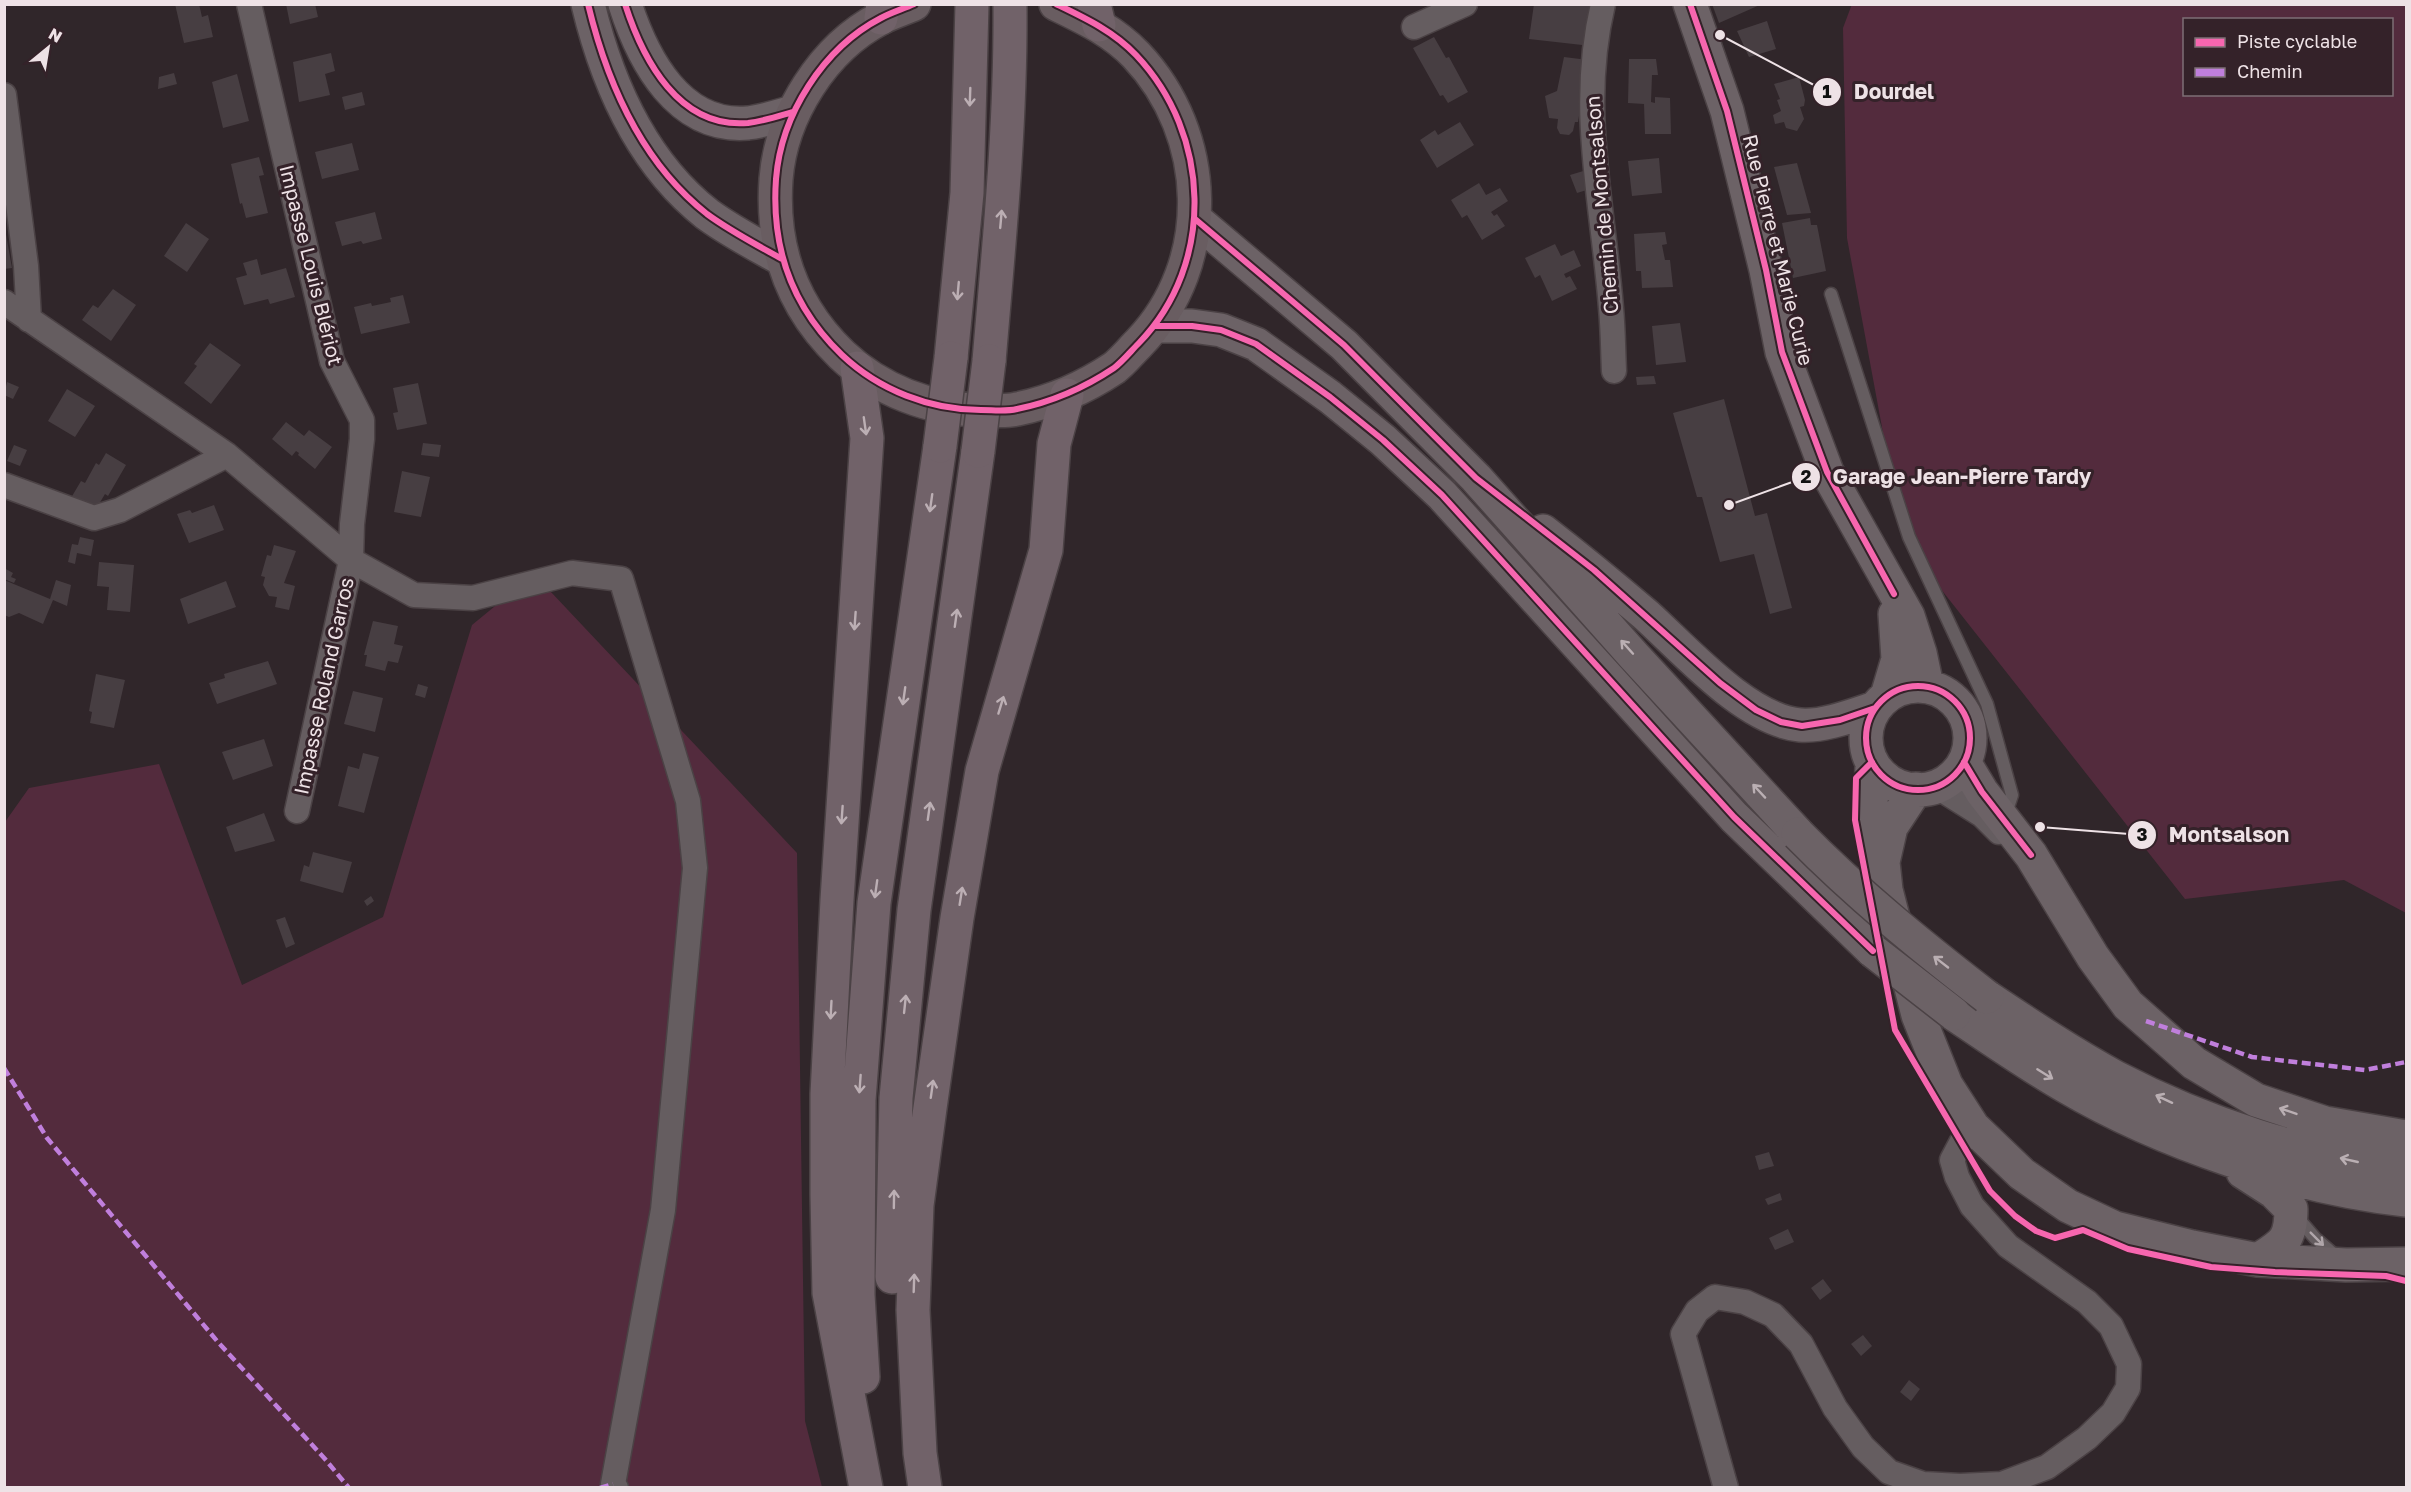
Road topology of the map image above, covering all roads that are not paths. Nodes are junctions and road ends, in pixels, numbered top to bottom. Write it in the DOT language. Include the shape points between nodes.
graph roads {
  1 [pos="249,4"];
  2 [pos="588,4"];
  3 [pos="625,4"];
  4 [pos="914,4"];
  5 [pos="972,4"];
  6 [pos="1010,4"];
  7 [pos="1056,4"];
  8 [pos="1465,4"];
  9 [pos="1602,4"];
  10 [pos="1690,4"];
  11 [pos="882,11"];
  12 [pos="1097,15"];
  13 [pos="1414,27"];
  14 [pos="4,95"];
  15 [pos="793,112"];
  16 [pos="1195,219"];
  17 [pos="782,259"];
  18 [pos="1831,294"];
  19 [pos="4,302"];
  20 [pos="29,320"];
  21 [pos="1155,326"];
  22 [pos="857,368"];
  23 [pos="1614,371"];
  24 [pos="1067,395"];
  25 [pos="227,455"];
  26 [pos="1476,478"];
  27 [pos="4,485"];
  28 [pos="351,560"];
  29 [pos="1894,594"];
  30 [pos="1927,686"];
  31 [pos="1881,702"];
  32 [pos="1872,762"];
  33 [pos="1964,762"];
  34 [pos="1926,788"];
  35 [pos="297,811"];
  36 [pos="2004,820"];
  37 [pos="1883,862"];
  38 [pos="2146,1021"];
  39 [pos="1973,1127"];
  40 [pos="2406,1137"];
  41 [pos="2226,1158"];
  42 [pos="2406,1170"];
  43 [pos="2406,1200"];
  44 [pos="2290,1209"];
  45 [pos="2258,1260"];
  46 [pos="2406,1264"];
  47 [pos="2346,1265"];
  48 [pos="616,1488"];
  49 [pos="866,1488"];
  50 [pos="871,1488"];
  51 [pos="909,1488"];
  52 [pos="925,1488"];
  53 [pos="1726,1488"];
  1 -- 28 [label="street, Impasse Louis Blériot" via="332,361 362,420"];
  2 -- 17 [label="main road" via="596,39 633,129 666,173 706,213"];
  3 -- 15 [label="main road" via="634,35 651,64 669,90 696,112 727,123 748,123"];
  4 -- 11 [label="main road"];
  5 -- 50 [label="highway, one-way, bridge" via="967,193 951,358 874,903 859,1100 858,1295"];
  51 -- 6 [label="highway, one-way, bridge" via="892,1292 896,1098 914,910 989,362 1003,194"];
  7 -- 12 [label="main road"];
  8 -- 13 [label="street"];
  9 -- 23 [label="street, Chemin de Montsalson" via="1594,39 1591,118"];
  10 -- 29 [label="main road, Rue Pierre et Marie Curie" via="1727,111 1782,352 1827,472"];
  11 -- 15 [label="main road" via="816,75"];
  12 -- 16 [label="main road" via="1163,89 1183,130 1194,174"];
  14 -- 20 [label="street"];
  15 -- 17 [label="main road" via="778,159 774,209"];
  16 -- 21 [label="main road" via="1188,257 1175,293"];
  16 -- 26 [label="main road" via="1344,345"];
  17 -- 22 [label="main road" via="799,300 824,338"];
  18 -- 36 [label="lane" via="1910,537 1987,704 2012,795"];
  19 -- 20 [label="street"];
  20 -- 25 [label="street"];
  21 -- 24 [label="main road" via="1116,366"];
  21 -- 41 [label="main road, one-way, bridge" via="1221,330 1256,344 1383,440 1442,495 1734,817 1873,951 1954,1014 2067,1088 2156,1132"];
  22 -- 24 [label="main road" via="905,396 958,410 1014,410"];
  22 -- 49 [label="highway, one-way" via="867,438 837,900 827,1094 827,1196 829,1293"];
  52 -- 24 [label="highway, one-way" via="913,1310 917,1205 981,771 1046,550 1054,444"];
  25 -- 27 [label="street" via="120,510 94,518"];
  25 -- 28 [label="street"];
  26 -- 31 [label="main road" via="1594,570 1720,683 1756,710 1781,722 1802,726 1840,720"];
  42 -- 26 [label="main road, one-way, bridge" via="2279,1143 2188,1110 2116,1077 1987,998 1841,878 1634,656"];
  28 -- 35 [label="street, Impasse Roland Garros"];
  28 -- 48 [label="street" via="414,595 473,598 572,573 621,579 688,801 695,868 663,1210 613,1484"];
  29 -- 30 [label="main road, Rue Pierre et Marie Curie" via="1908,616"];
  29 -- 31 [label="main road" via="1898,659"];
  30 -- 31 [label="main road" via="1899,689"];
  30 -- 33 [label="main road" via="1949,697 1965,715 1969,738"];
  31 -- 32 [label="main road" via="1869,720 1866,734"];
  32 -- 34 [label="main road" via="1890,781"];
  32 -- 37 [label="main road" via="1873,837"];
  33 -- 34 [label="main road" via="1947,781"];
  33 -- 36 [label="main road"];
  34 -- 37 [label="main road" via="1891,827"];
  34 -- 38 [label="street" via="1982,815 2010,843 2083,970 2112,1004"];
  36 -- 38 [label="main road" via="2031,855 2094,957 2128,1005"];
  37 -- 39 [label="main road" via="1886,890 1918,1015 1946,1085"];
  40 -- 38 [label="main road, one-way" via="2325,1123 2256,1100 2194,1064"];
  39 -- 45 [label="main road" via="2022,1174 2068,1206 2106,1224"];
  39 -- 53 [label="street" via="1952,1160 1972,1206 2008,1246 2087,1302 2111,1326 2129,1364 2128,1388 2113,1413 2047,1467 2002,1484 1923,1484 1889,1472 1863,1447 1835,1408 1801,1344 1773,1315 1745,1302 1715,1298 1696,1311 1683,1334"];
  41 -- 43 [label="main road" via="2301,1180"];
  41 -- 44 [label="main road" via="2274,1192"];
  44 -- 45 [label="main road" via="2288,1235"];
  44 -- 47 [label="lane, one-way"];
  45 -- 47 [label="main road"];
  46 -- 47 [label="main road"];
}
